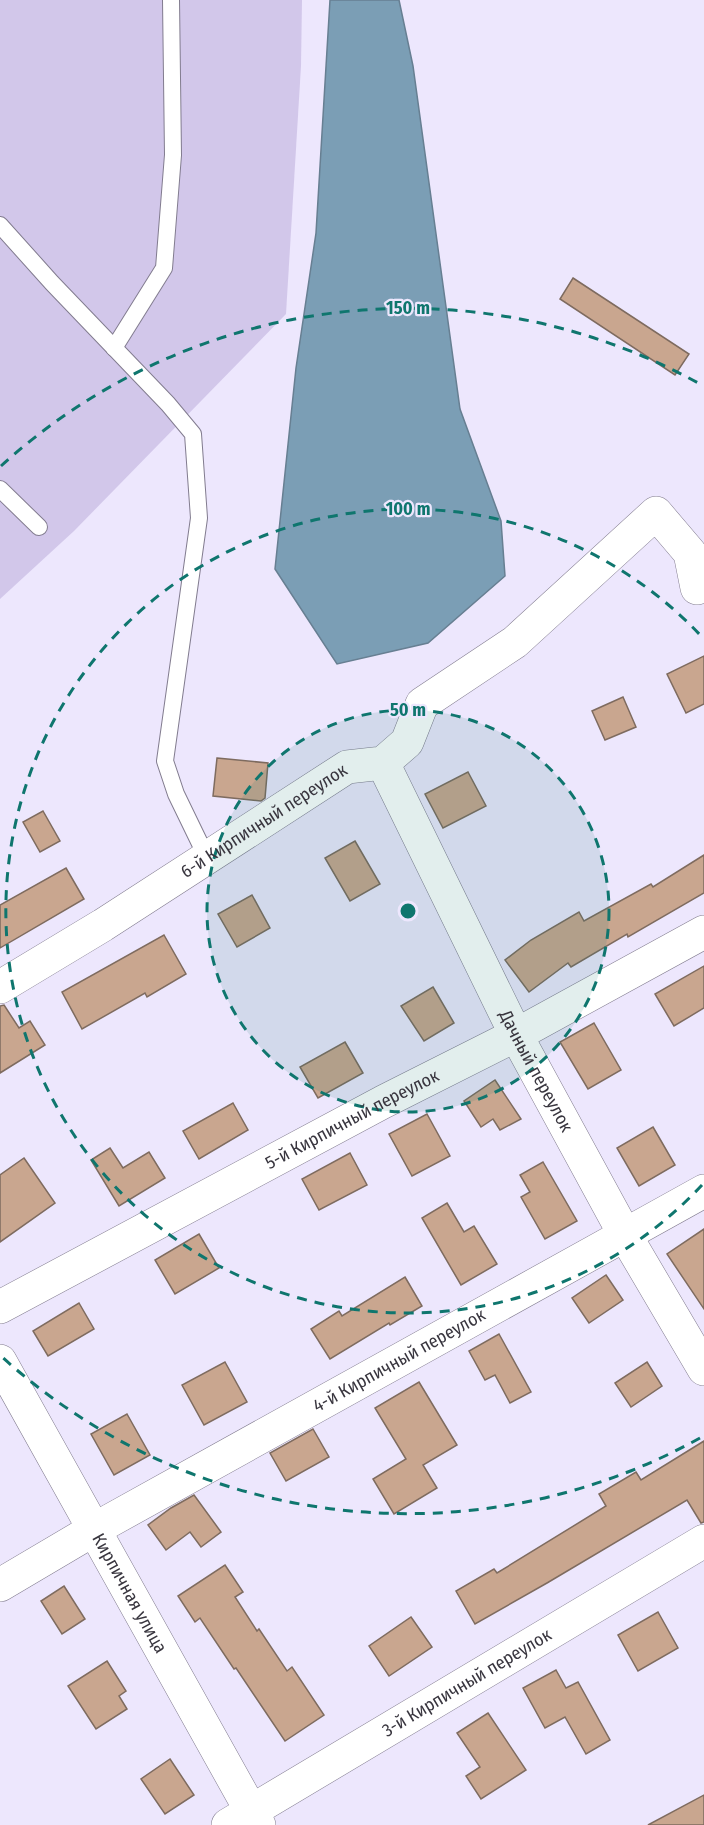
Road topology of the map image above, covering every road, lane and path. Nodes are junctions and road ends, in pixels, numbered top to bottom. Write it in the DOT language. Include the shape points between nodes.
graph roads {
  1 [pos="171,0"];
  2 [pos="0,225"];
  3 [pos="114,348"];
  4 [pos="0,489"];
  5 [pos="39,527"];
  6 [pos="697,588"];
  7 [pos="383,763"];
  8 [pos="207,858"];
  9 [pos="704,932"];
  10 [pos="0,987"];
  11 [pos="516,1035"];
  12 [pos="704,1191"];
  13 [pos="625,1235"];
  14 [pos="0,1307"];
  15 [pos="0,1361"];
  16 [pos="704,1369"];
  17 [pos="93,1530"];
  18 [pos="704,1541"];
  19 [pos="0,1585"];
  20 [pos="246,1821"];
  1 -- 3 [label="lane" via="173,155 164,268"];
  2 -- 3 [label="lane"];
  3 -- 8 [label="lane" via="193,434 199,518 165,760 176,794"];
  4 -- 5 [label="lane"];
  6 -- 7 [label="street" via="690,553 656,513 515,642 422,704 407,742"];
  7 -- 8 [label="street, 6-й Кирпичный переулок" via="346,767"];
  7 -- 11 [label="street, Дачный переулок"];
  8 -- 10 [label="street, 6-й Кирпичный переулок"];
  9 -- 11 [label="street, 5-й Кирпичный переулок"];
  11 -- 13 [label="street, Дачный переулок"];
  11 -- 14 [label="street, 5-й Кирпичный переулок"];
  12 -- 13 [label="street, 4-й Кирпичный переулок"];
  13 -- 16 [label="street, Дачный переулок"];
  13 -- 17 [label="street, 4-й Кирпичный переулок"];
  15 -- 17 [label="street, Кирпичная улица"];
  17 -- 19 [label="street, 4-й Кирпичный переулок"];
  17 -- 20 [label="street, Кирпичная улица"];
  18 -- 20 [label="street, 3-й Кирпичный переулок"];
}
